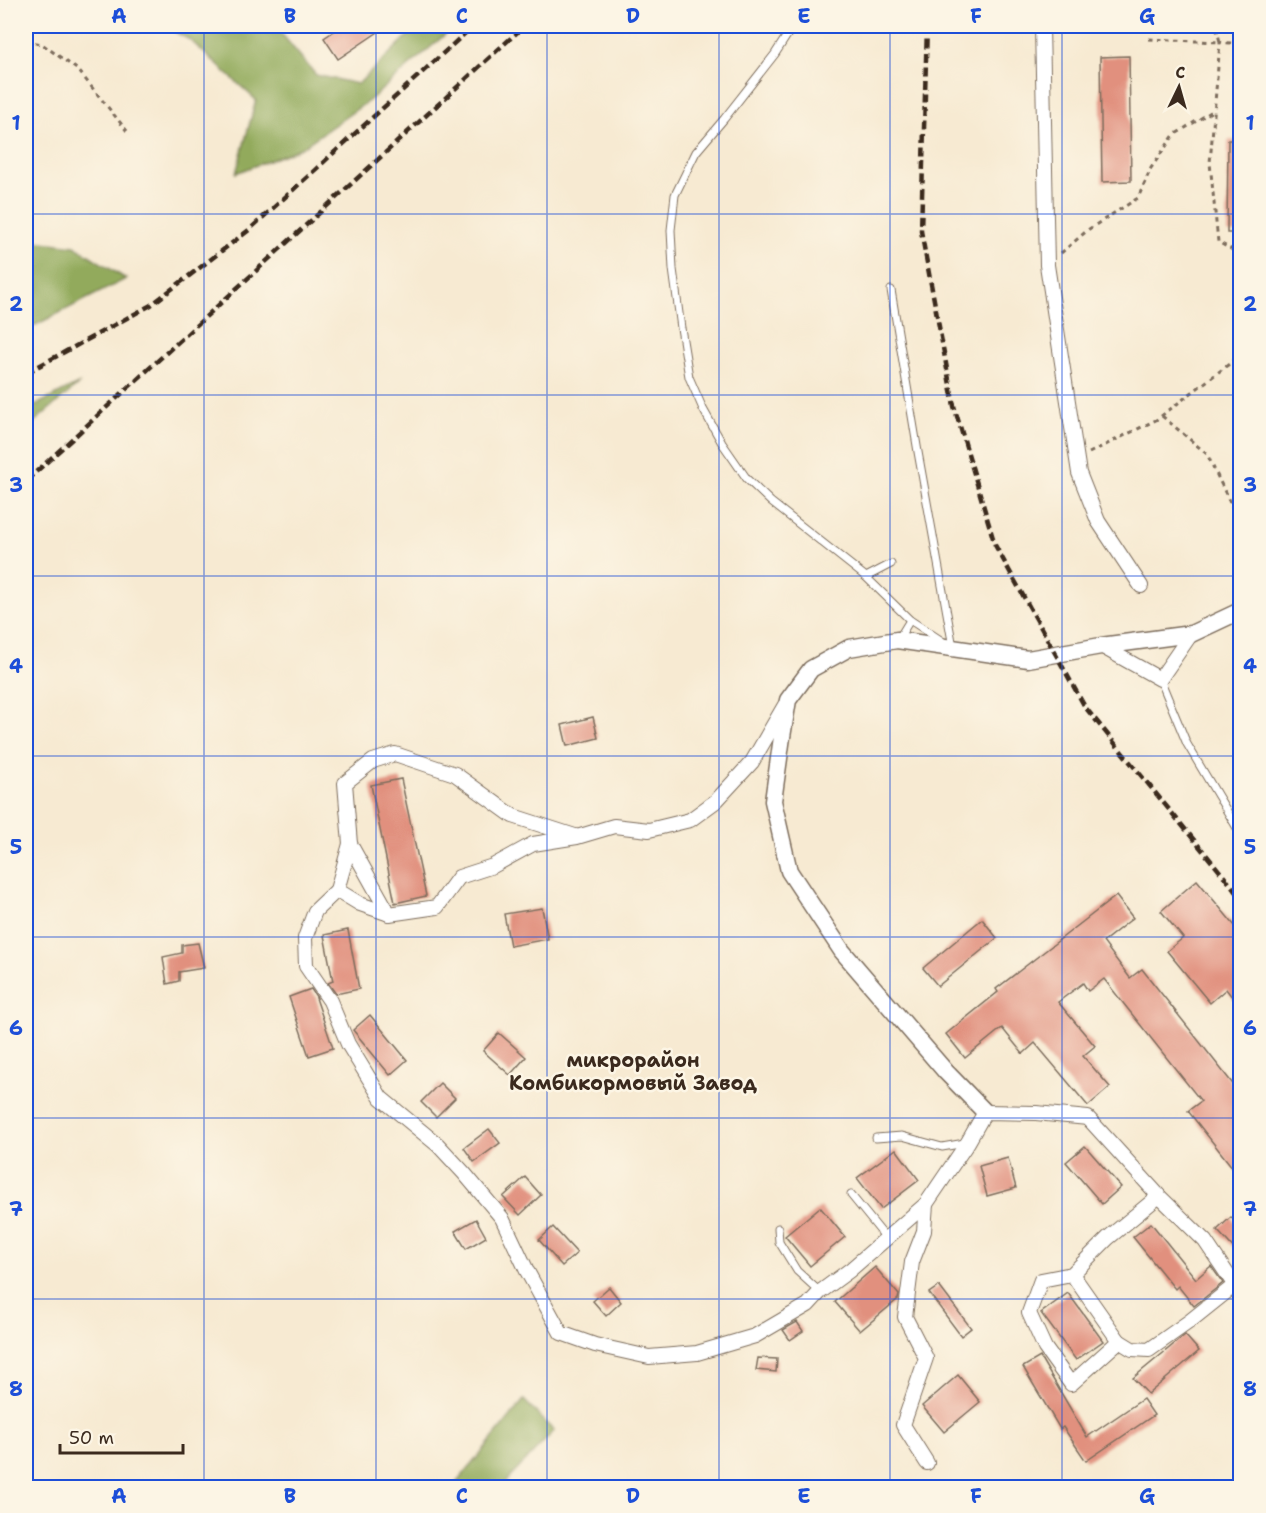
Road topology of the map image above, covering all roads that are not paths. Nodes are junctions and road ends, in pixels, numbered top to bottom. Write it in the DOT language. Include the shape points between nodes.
graph roads {
  1 [pos="781,26"];
  2 [pos="1042,26"];
  3 [pos="791,29"];
  4 [pos="891,290"];
  5 [pos="891,564"];
  6 [pos="866,578"];
  7 [pos="1141,586"];
  8 [pos="1240,611"];
  9 [pos="910,620"];
  10 [pos="1191,634"];
  11 [pos="897,640"];
  12 [pos="1101,646"];
  13 [pos="954,649"];
  14 [pos="1160,679"];
  15 [pos="789,700"];
  16 [pos="1240,833"];
  17 [pos="577,837"];
  18 [pos="350,844"];
  19 [pos="337,890"];
  20 [pos="389,914"];
  21 [pos="985,1112"];
  22 [pos="876,1138"];
  23 [pos="968,1142"];
  24 [pos="851,1195"];
  25 [pos="1159,1196"];
  26 [pos="926,1204"];
  27 [pos="778,1228"];
  28 [pos="886,1238"];
  29 [pos="1072,1274"];
  30 [pos="1238,1289"];
  31 [pos="820,1292"];
  32 [pos="1119,1341"];
  33 [pos="927,1462"];
  1 -- 3 [label="lane"];
  2 -- 7 [label="street" via="1047,265 1079,473 1098,521"];
  3 -- 6 [label="lane" via="696,152 675,195 671,230 679,317 690,377 703,409 747,479"];
  4 -- 13 [label="lane"];
  5 -- 6 [label="lane"];
  6 -- 9 [label="lane"];
  8 -- 10 [label="street"];
  9 -- 11 [label="lane"];
  9 -- 13 [label="lane"];
  10 -- 12 [label="street"];
  10 -- 14 [label="street"];
  11 -- 13 [label="street"];
  11 -- 15 [label="street" via="849,648 820,663 811,669"];
  12 -- 13 [label="street" via="1028,659"];
  12 -- 14 [label="street"];
  14 -- 16 [label="lane" via="1187,744"];
  15 -- 17 [label="street" via="752,762 716,801 690,820 649,830 614,826"];
  15 -- 21 [label="street" via="773,801 789,871 842,951"];
  17 -- 18 [label="street" via="513,816 455,774 395,754 373,760 345,783"];
  17 -- 20 [label="street" via="533,844 493,866 459,877 437,907"];
  18 -- 19 [label="street"];
  18 -- 20 [label="street"];
  19 -- 20 [label="street" via="360,904"];
  19 -- 31 [label="street" via="315,911 305,938 306,966 330,1001 348,1044 381,1098 438,1145 502,1218 561,1333 649,1358 697,1353 755,1336 808,1305"];
  21 -- 23 [label="street"];
  21 -- 25 [label="street" via="1088,1118"];
  22 -- 23 [label="lane" via="902,1137 942,1148"];
  23 -- 26 [label="street"];
  24 -- 28 [label="lane"];
  25 -- 29 [label="street"];
  25 -- 30 [label="street" via="1205,1241"];
  26 -- 28 [label="street"];
  26 -- 33 [label="street" via="924,1231 912,1262 905,1317 926,1358 903,1425"];
  27 -- 31 [label="lane" via="779,1242 797,1271"];
  28 -- 31 [label="street"];
  29 -- 32 [label="street"];
  29 -- 32 [label="street" via="1041,1280 1029,1313 1045,1348 1071,1384"];
  30 -- 32 [label="street" via="1149,1350 1132,1349"];
}
